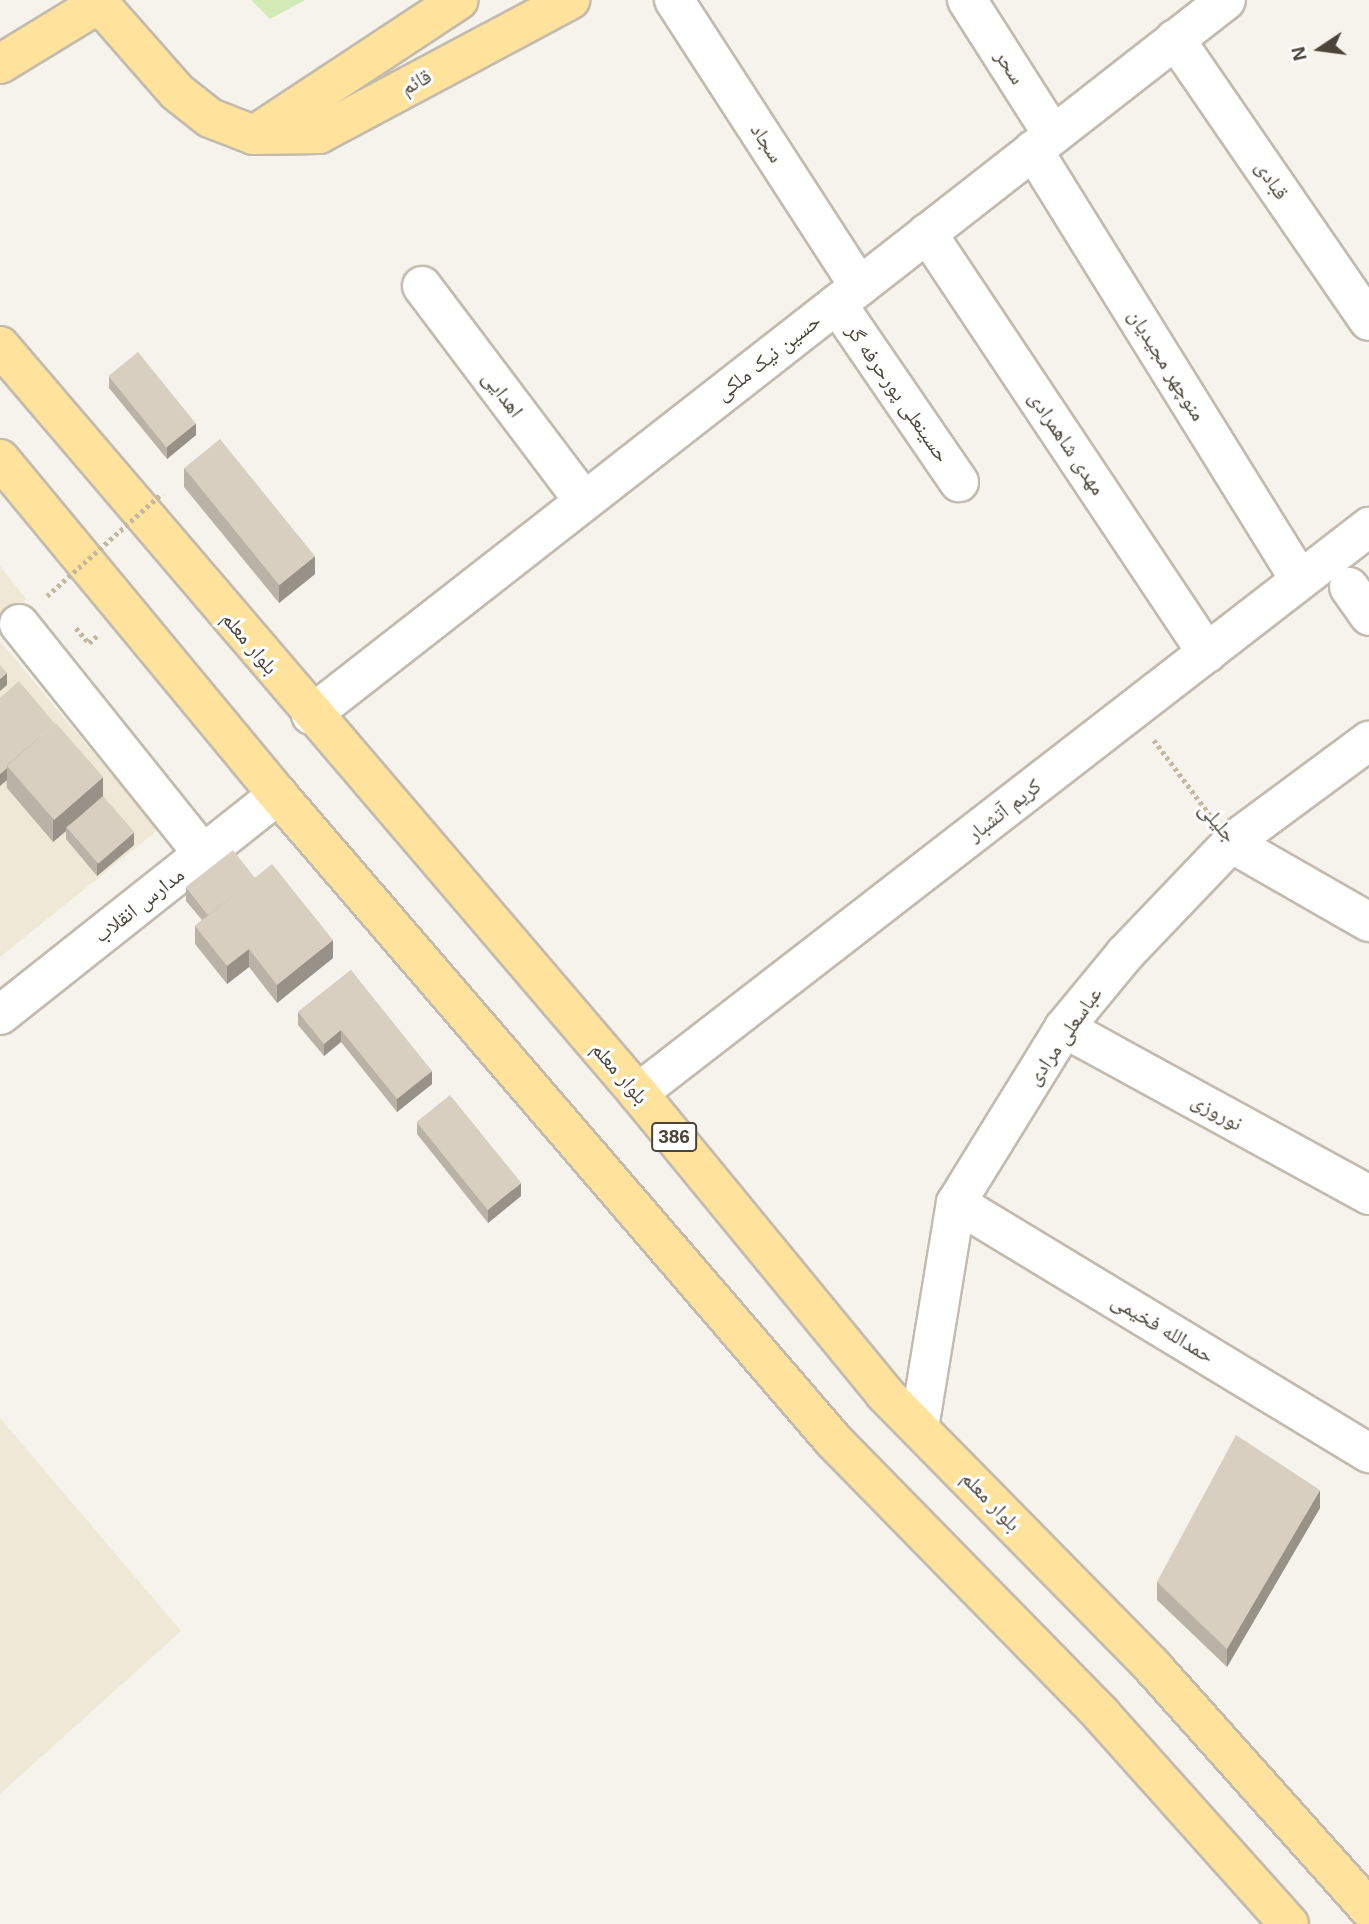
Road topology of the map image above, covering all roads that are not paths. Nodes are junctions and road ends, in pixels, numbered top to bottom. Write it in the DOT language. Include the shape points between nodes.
graph roads {
  1 [pos="459,0"];
  2 [pos="570,0"];
  3 [pos="674,0"];
  4 [pos="967,0"];
  5 [pos="1226,0"];
  6 [pos="1175,40"];
  7 [pos="0,64"];
  8 [pos="254,135"];
  9 [pos="1043,142"];
  10 [pos="927,233"];
  11 [pos="422,286"];
  12 [pos="848,295"];
  13 [pos="1369,321"];
  14 [pos="0,346"];
  15 [pos="0,459"];
  16 [pos="959,482"];
  17 [pos="584,501"];
  18 [pos="1369,527"];
  19 [pos="1300,580"];
  20 [pos="19,624"];
  21 [pos="1207,653"];
  22 [pos="311,715"];
  23 [pos="1369,741"];
  24 [pos="278,795"];
  25 [pos="1231,843"];
  26 [pos="204,854"];
  27 [pos="1369,922"];
  28 [pos="0,1015"];
  29 [pos="1064,1028"];
  30 [pos="638,1093"];
  31 [pos="1369,1195"];
  32 [pos="956,1203"];
  33 [pos="919,1428"];
  34 [pos="1369,1453"];
  35 [pos="1369,1909"];
  36 [pos="1289,1924"];
  1 -- 8 [label="main road, قائم"];
  2 -- 8 [label="main road, قائم" via="319,134"];
  3 -- 12 [label="street, سجاد"];
  4 -- 9 [label="street, سحر"];
  5 -- 6 [label="street, حسین نیک ملکی"];
  6 -- 9 [label="street, حسین نیک ملکی"];
  6 -- 13 [label="street, قبادی"];
  7 -- 8 [label="main road, قائم" via="90,9 105,10 177,92 210,118"];
  9 -- 10 [label="street, حسین نیک ملکی"];
  9 -- 19 [label="street, منوچهر مجیدیان"];
  10 -- 12 [label="street, حسین نیک ملکی"];
  10 -- 21 [label="street, مهدی شاهمرادی"];
  11 -- 17 [label="street, اهدایی"];
  12 -- 16 [label="street, حسینعلی پورحرفه گر"];
  12 -- 17 [label="street, حسین نیک ملکی"];
  14 -- 22 [label="main road, بلوار معلم / 386"];
  15 -- 24 [label="main road"];
  17 -- 22 [label="street, حسین نیک ملکی"];
  18 -- 19 [label="street, کریم آتشبار"];
  19 -- 21 [label="street, کریم آتشبار"];
  20 -- 26 [label="street"];
  21 -- 30 [label="street, کریم آتشبار"];
  22 -- 30 [label="main road, بلوار معلم / 386"];
  23 -- 25 [label="street, عباسعلی مرادی"];
  24 -- 26 [label="street, مدارس انقلاب"];
  24 -- 36 [label="main road" via="833,1440 1101,1714"];
  25 -- 27 [label="street, جلیلی"];
  25 -- 29 [label="street, عباسعلی مرادی" via="1125,954"];
  26 -- 28 [label="street, مدارس انقلاب"];
  29 -- 31 [label="street, نوروزی"];
  29 -- 32 [label="street, عباسعلی مرادی"];
  30 -- 33 [label="main road, بلوار معلم / 386" via="884,1393"];
  32 -- 33 [label="street, عباسعلی مرادی"];
  32 -- 34 [label="street, حمدالله فخیمی"];
  33 -- 35 [label="main road, بلوار معلم / 386" via="1152,1666"];
}
